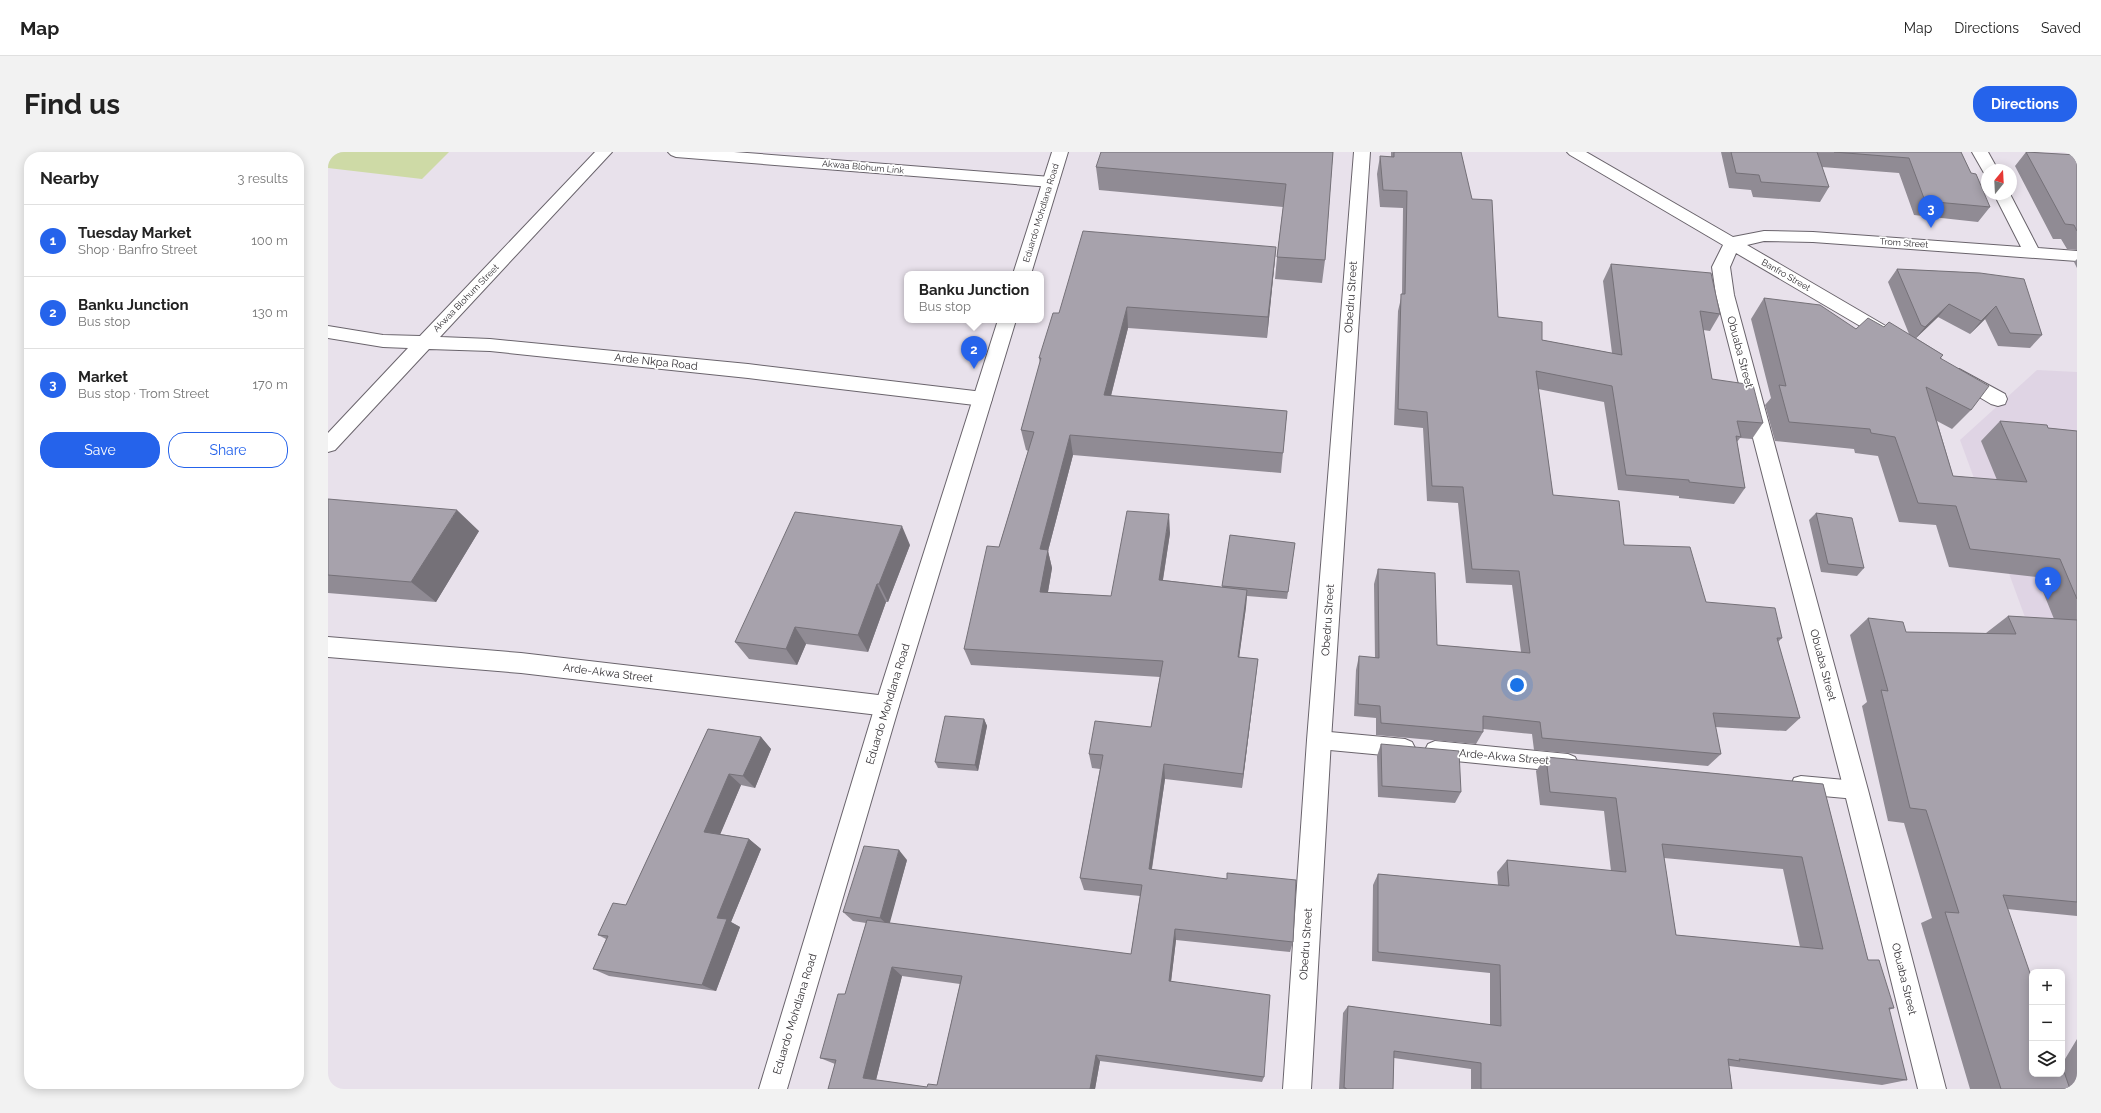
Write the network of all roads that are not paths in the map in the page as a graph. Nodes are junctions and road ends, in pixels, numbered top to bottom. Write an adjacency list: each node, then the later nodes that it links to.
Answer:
1 (604, 152): 16 (street, Akwaa Blohum Street)
2 (676, 152): 8 (street, Akwaa Blohum Link)
3 (1060, 152): 8 (street, Eduardo Mohdlana Road)
4 (1362, 152): 24 (street, Obedru Street)
5 (1575, 152): 10 (street, Banfro Street)
6 (1980, 152): 7 (street)
7 (1987, 164)
8 (1051, 182): 13 (street, Eduardo Mohdlana Road)
9 (2005, 200): 11 (street)
10 (1732, 243): 11 (street, Trom Street); 17 (street, Banfro Street); 27 (street, Obuaba Street)
11 (2032, 252): 12 (street, Trom Street)
12 (2077, 256)
13 (1023, 271)
14 (1006, 323): 19 (street, Eduardo Mohdlana Road)
15 (328, 332): 16 (street, Arde Nkpa Road)
16 (423, 342): 19 (street, Arde Nkpa Road); 21 (street, Akwaa Blohum Street)
17 (1902, 343)
18 (1943, 367): 20 (street)
19 (983, 399): 23 (street, Eduardo Mohdlana Road)
20 (1998, 399)
21 (328, 445)
22 (328, 647): 23 (street, Arde-Akwa Street)
23 (887, 706): 28 (street, Eduardo Mohdlana Road)
24 (1319, 740): 25 (lane, Arde-Akwa Street); 29 (street, Obedru Street)
25 (1588, 765)
26 (1785, 783): 27 (lane)
27 (1856, 790): 30 (street, Obuaba Street)
28 (773, 1089)
29 (1297, 1089)
30 (1932, 1089)

